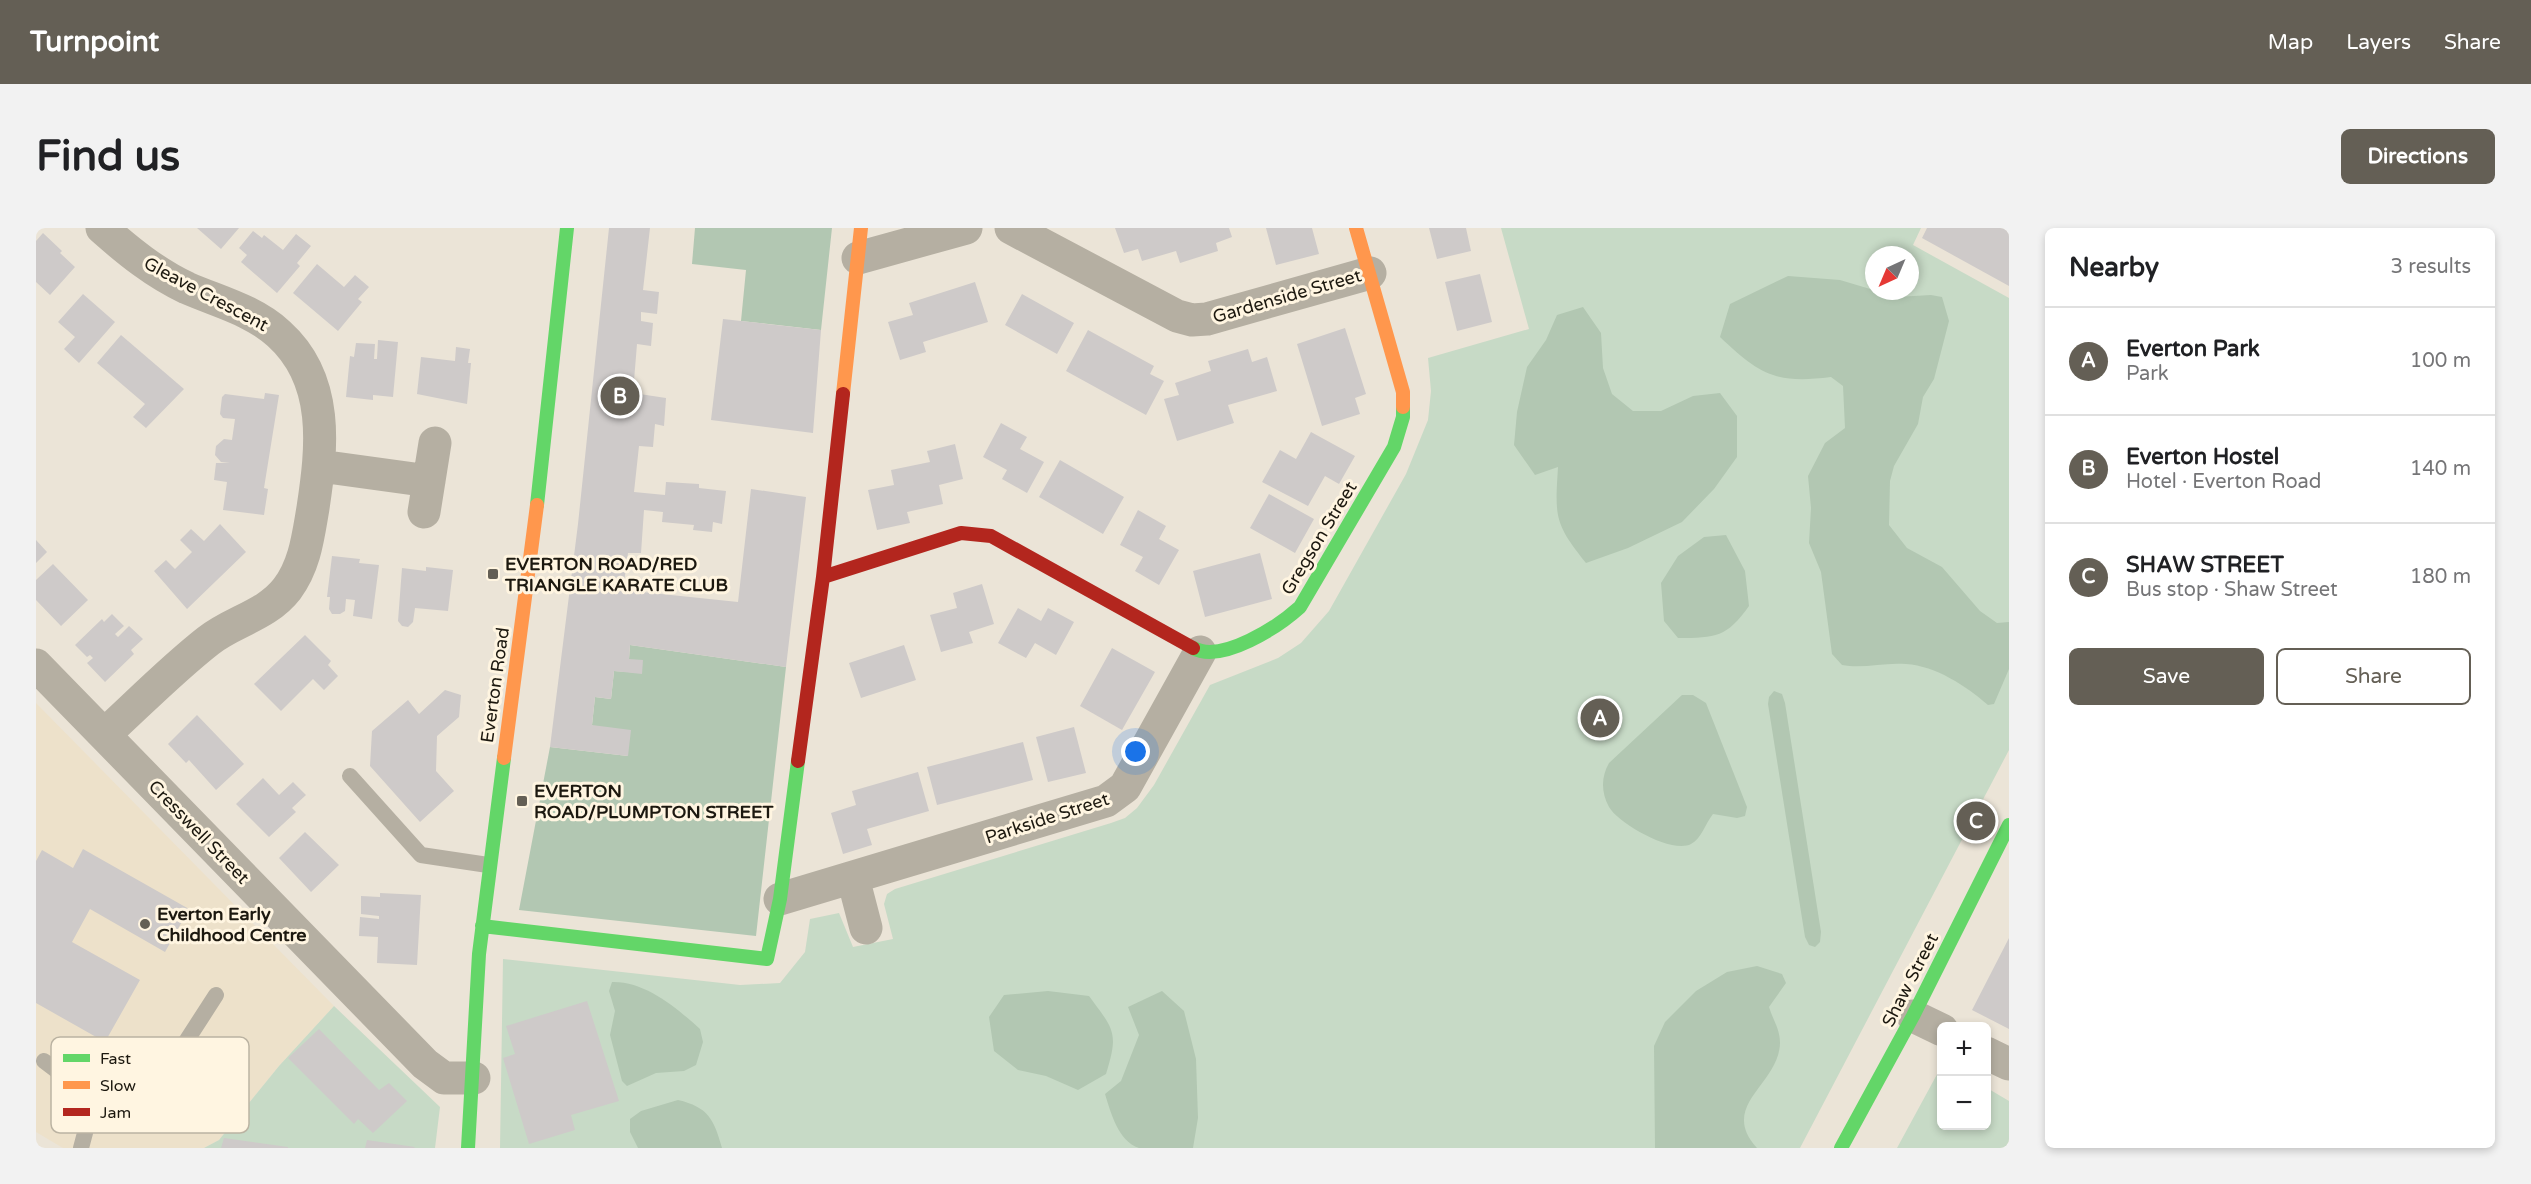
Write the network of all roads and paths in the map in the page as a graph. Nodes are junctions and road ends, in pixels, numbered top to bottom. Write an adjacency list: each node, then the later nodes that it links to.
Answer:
1 (102, 228): 9 (street, Gleave Crescent)
2 (567, 228): 16 (street, Everton Road)
3 (966, 228): 6 (street)
4 (1011, 228): 7 (street, Gardenside Street)
5 (1356, 228): 7 (street, Gregson Street)
6 (859, 243): 10 (street)
7 (1370, 273): 11 (street, Gregson Street)
8 (435, 443): 9 (street)
9 (320, 466): 13 (street, Gleave Crescent)
10 (823, 577): 11 (street); 18 (street)
11 (1200, 652): 17 (street, Parkside Street)
12 (36, 665): 13 (street, Cresswell Street)
13 (104, 735): 28 (street, Cresswell Street)
14 (350, 776): 16 (lane)
15 (2009, 825): 22 (street, Shaw Street)
16 (488, 865): 19 (street, Everton Road)
17 (853, 878): 18 (street, Parkside Street); 20 (street)
18 (780, 899): 19 (street)
19 (482, 926): 28 (street, Everton Road)
20 (866, 928)
21 (216, 995): 23 (lane)
22 (1927, 1023): 32 (street, Shaw Street)
23 (189, 1037)
24 (1991, 1055): 26 (street)
25 (44, 1061): 27 (lane)
26 (2009, 1064)
27 (51, 1066)
28 (474, 1078): 31 (street, Everton Road)
29 (85, 1133): 30 (lane)
30 (81, 1148)
31 (468, 1148)
32 (1840, 1148)

